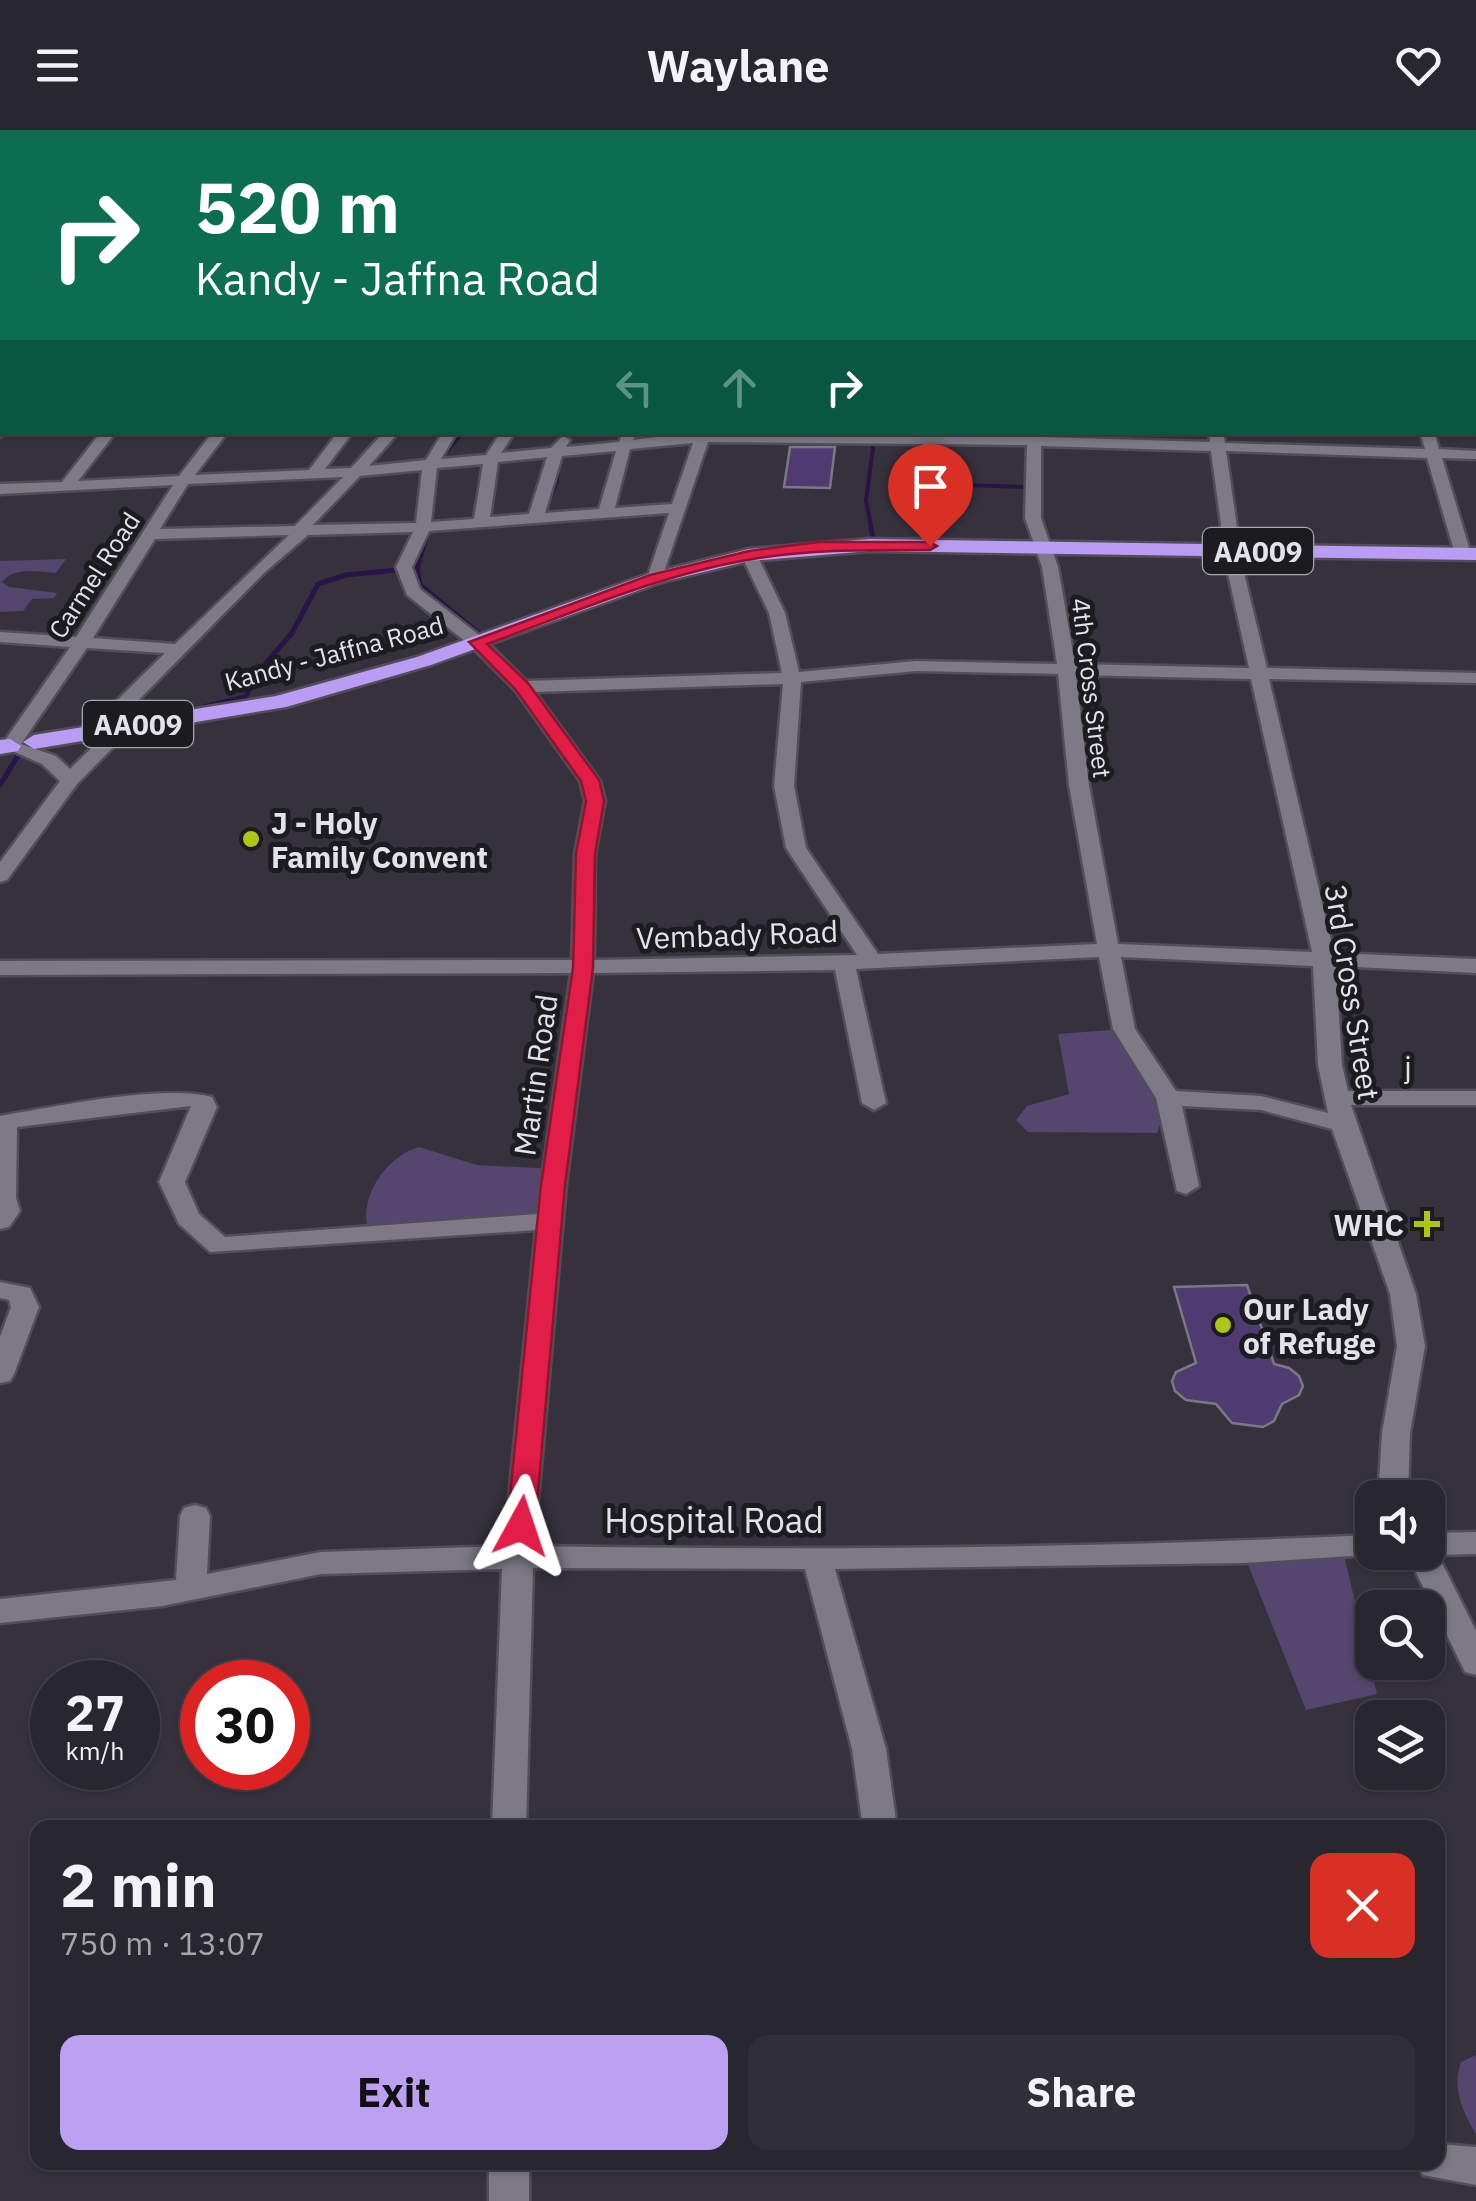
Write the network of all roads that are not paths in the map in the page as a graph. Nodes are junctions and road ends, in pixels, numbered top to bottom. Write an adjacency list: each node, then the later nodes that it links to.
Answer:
1 (107, 435): 25 (street)
2 (218, 435): 24 (street, Carmel Road)
3 (344, 435): 23 (street)
4 (389, 435): 22 (street)
5 (448, 435): 21 (street)
6 (506, 435): 20 (street)
7 (566, 435): 17 (street)
8 (703, 435): 9 (street); 15 (street); 27 (street)
9 (756, 435): 11 (street)
10 (1428, 435): 18 (street)
11 (813, 436): 12 (street)
12 (874, 436): 13 (street)
13 (928, 436): 14 (street); 34 (street)
14 (1034, 437): 16 (street); 35 (street, 4th Cross Street)
15 (627, 438): 17 (street); 28 (street)
16 (1215, 440): 18 (street); 36 (street, 3rd Cross Street)
17 (555, 450): 20 (street); 29 (street)
18 (1434, 454): 19 (street); 38 (street)
19 (1476, 456)
20 (491, 458): 21 (street); 30 (street)
21 (430, 466): 22 (street); 31 (street, Martin Road)
22 (351, 472): 23 (street); 32 (street)
23 (314, 473): 24 (street)
24 (184, 479): 25 (street); 33 (street, Carmel Road)
25 (66, 486): 26 (street)
26 (0, 490)
27 (679, 508): 28 (street); 39 (street)
28 (606, 513): 29 (street)
29 (535, 519): 30 (street)
30 (481, 524): 31 (street)
31 (424, 528): 32 (street); 41 (street, Martin Road)
32 (303, 531): 33 (street); 43 (street)
33 (152, 534): 42 (street, Carmel Road)
34 (930, 546): 35 (highway, Kandy - Jaffna Road / AA009); 37 (highway, Kandy - Jaffna Road / AA009)
35 (1041, 548): 36 (highway, Kandy - Jaffna Road / AA009); 44 (street, 4th Cross Street)
36 (1232, 551): 38 (highway, Kandy - Jaffna Road / AA009); 45 (street, 3rd Cross Street)
37 (749, 555): 39 (highway, Kandy - Jaffna Road / AA009); 47 (street)
38 (1472, 558)
39 (655, 578): 41 (highway, Kandy - Jaffna Road / AA009)
40 (0, 637): 42 (street)
41 (476, 642): 48 (street, Martin Road); 49 (highway, Kandy - Jaffna Road / AA009)
42 (80, 645): 43 (street); 51 (street, Carmel Road)
43 (178, 648): 50 (street)
44 (1067, 670): 45 (street); 47 (street); 54 (street, 4th Cross Street)
45 (1259, 675): 46 (street); 55 (street, 3rd Cross Street)
46 (1476, 678)
47 (792, 679): 48 (street); 56 (street)
48 (522, 687): 60 (street, Martin Road)
49 (124, 726): 50 (highway, Kandy - Jaffna Road / AA009); 52 (street)
50 (97, 731): 51 (highway, Kandy - Jaffna Road / AA009)
51 (15, 745): 52 (street)
52 (70, 780): 53 (street)
53 (0, 876)
54 (1108, 950): 55 (street, Vembady Road); 56 (street, Vembady Road); 61 (street, 4th Cross Street)
55 (1324, 958): 58 (street, Vembady Road); 62 (street, 3rd Cross Street)
56 (870, 960): 57 (street, Vembady Road)
57 (844, 962): 60 (street, Vembady Road); 64 (street)
58 (1476, 966)
59 (0, 968): 60 (street, Vembady Road)
60 (583, 968): 69 (street, Martin Road)
61 (1168, 1098): 66 (street); 67 (street)
62 (1339, 1098): 63 (street, j); 66 (street, 3rd Cross Street)
63 (1476, 1098)
64 (874, 1103)
65 (3, 1123): 68 (street); 69 (street)
66 (1343, 1124): 72 (street, 3rd Cross Street)
67 (1186, 1186)
68 (0, 1221)
69 (550, 1222): 77 (street, Martin Road)
70 (0, 1290): 71 (street)
71 (0, 1374)
72 (1393, 1480)
73 (195, 1516): 80 (street)
74 (1476, 1543): 75 (street)
75 (1445, 1544)
76 (1355, 1546): 78 (street, Hospital Road)
77 (518, 1557): 78 (street, Hospital Road); 80 (street, Hospital Road); 83 (street, Martin Road)
78 (817, 1558): 84 (street)
79 (1430, 1570): 82 (street)
80 (191, 1588): 81 (street, Hospital Road)
81 (0, 1610)
82 (1476, 1663)
83 (509, 1820)
84 (879, 1820)
85 (1445, 2163): 86 (street)
86 (1476, 2166)
87 (508, 2170): 88 (street)
88 (509, 2201)

